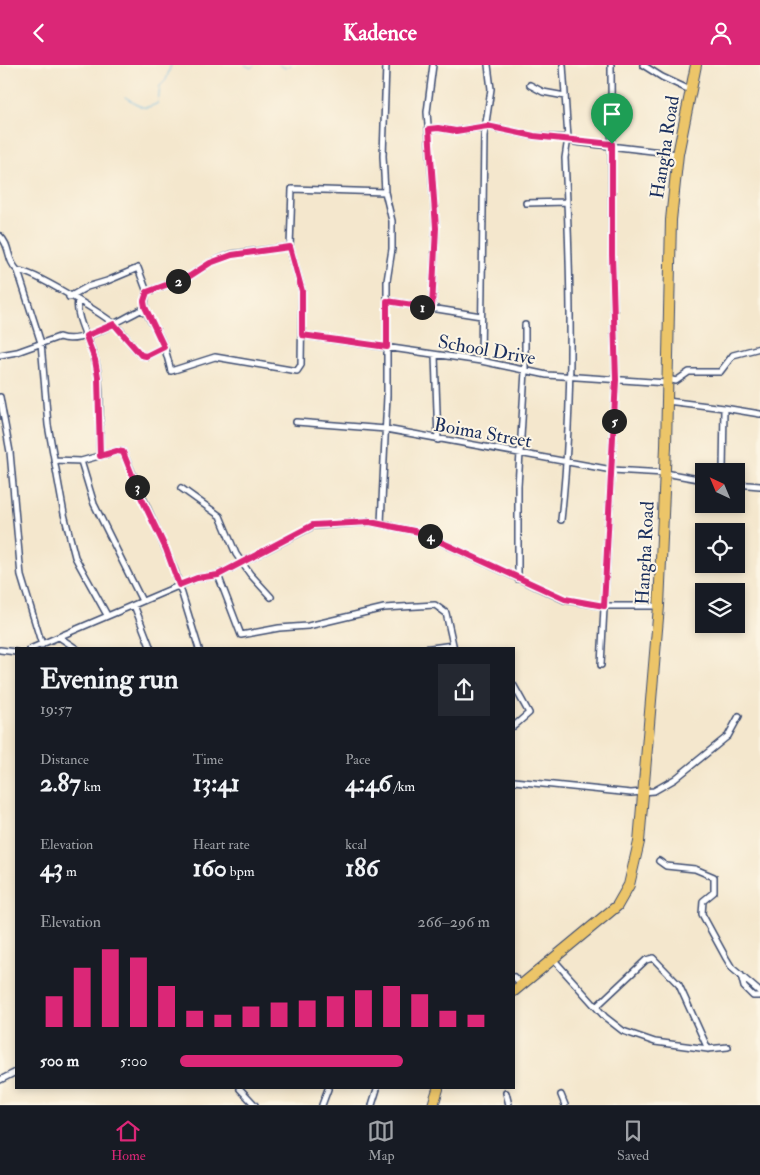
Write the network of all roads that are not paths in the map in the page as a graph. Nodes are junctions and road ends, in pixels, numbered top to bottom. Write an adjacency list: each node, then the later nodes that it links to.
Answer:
1 (386, 65): 16 (street)
2 (433, 65): 12 (street)
3 (488, 65): 11 (street)
4 (563, 65): 10 (street)
5 (611, 65): 14 (street)
6 (643, 65): 9 (street)
7 (696, 65): 9 (highway, Hangha Road)
8 (530, 85): 10 (street)
9 (690, 90): 15 (highway, Hangha Road)
10 (565, 96): 13 (street)
11 (487, 126): 12 (street); 13 (street); 30 (street)
12 (429, 129): 28 (street)
13 (568, 138): 14 (street); 17 (street)
14 (612, 144): 15 (street); 44 (street)
15 (678, 154): 45 (highway, Hangha Road)
16 (385, 192): 22 (street); 27 (street)
17 (567, 202): 18 (street); 43 (street)
18 (526, 203)
19 (0, 236): 21 (street)
20 (0, 241): 21 (street)
21 (7, 242): 23 (street)
22 (290, 247): 24 (street); 33 (street)
23 (18, 271): 25 (street); 35 (street)
24 (147, 292): 25 (street); 29 (street)
25 (69, 297): 26 (street)
26 (78, 300): 31 (street); 34 (street)
27 (387, 301): 28 (street); 37 (street)
28 (432, 308): 30 (street)
29 (146, 313): 31 (street); 36 (street)
30 (481, 317): 41 (street)
31 (114, 324): 34 (street); 36 (street)
32 (525, 325): 42 (street)
33 (302, 335): 36 (street); 37 (street, School Drive)
34 (86, 336): 35 (street); 54 (street)
35 (41, 343): 39 (street); 55 (street)
36 (164, 347)
37 (387, 347): 40 (street, School Drive); 51 (street)
38 (760, 348): 45 (street)
39 (0, 355)
40 (436, 355): 41 (street, School Drive); 52 (street)
41 (481, 361): 42 (street, School Drive)
42 (525, 371): 43 (street, School Drive); 53 (street)
43 (570, 376): 44 (street, School Drive); 57 (street)
44 (616, 380): 45 (street, School Drive); 59 (street)
45 (667, 381): 47 (highway, Hangha Road)
46 (0, 397): 78 (street)
47 (668, 401): 48 (street); 60 (highway, Hangha Road)
48 (724, 408): 49 (street); 58 (street)
49 (760, 414)
50 (296, 422): 51 (street, Boima Street)
51 (386, 429): 52 (street, Boima Street); 66 (street)
52 (438, 440): 53 (street, Boima Street)
53 (521, 453): 57 (street, Boima Street); 69 (street)
54 (100, 456): 56 (street); 70 (street)
55 (54, 461): 56 (street); 76 (street)
56 (81, 461): 72 (street)
57 (567, 463): 59 (street, Boima Street); 65 (street)
58 (723, 463)
59 (612, 470): 60 (street, Boima Street); 74 (street)
60 (665, 473): 61 (street, Boima Street); 75 (highway, Hangha Road)
61 (695, 478)
62 (745, 485): 63 (street)
63 (760, 486)
64 (181, 488): 67 (street)
65 (561, 521)
66 (381, 523): 67 (street); 69 (street)
67 (242, 563): 68 (street); 71 (street)
68 (218, 575): 70 (street); 83 (street)
69 (518, 579): 74 (street)
70 (179, 585): 72 (street); 82 (street)
71 (271, 597)
72 (142, 601): 73 (street)
73 (134, 605): 76 (street); 81 (street)
74 (604, 606): 75 (street); 86 (street)
75 (659, 606): 91 (highway, Hangha Road)
76 (107, 615): 77 (street)
77 (59, 637): 78 (street); 80 (street)
78 (42, 645): 79 (street)
79 (36, 647)
80 (74, 647)
81 (150, 647)
82 (198, 647)
83 (454, 647)
84 (0, 651): 85 (street)
85 (15, 652)
86 (601, 665)
87 (515, 688): 89 (street)
88 (739, 716): 91 (street)
89 (515, 725)
90 (515, 781): 91 (street)
91 (643, 792): 93 (highway, Hangha Road)
92 (659, 861): 94 (street)
93 (552, 959): 95 (highway, Hangha Road); 98 (street)
94 (741, 975): 96 (street); 97 (street)
95 (516, 984)
96 (760, 992)
97 (760, 996)
98 (596, 1007): 100 (street); 100 (street)
99 (728, 1047): 100 (street)
100 (708, 1049)
101 (15, 1072): 102 (street)
102 (0, 1080)
103 (240, 1089): 109 (street)
104 (328, 1089): 110 (street)
105 (377, 1089): 111 (street)
106 (438, 1089): 112 (highway)
107 (506, 1093): 113 (street)
108 (561, 1095): 114 (street)
109 (255, 1105)
110 (322, 1105)
111 (372, 1105)
112 (433, 1105)
113 (509, 1105)
114 (565, 1105)

